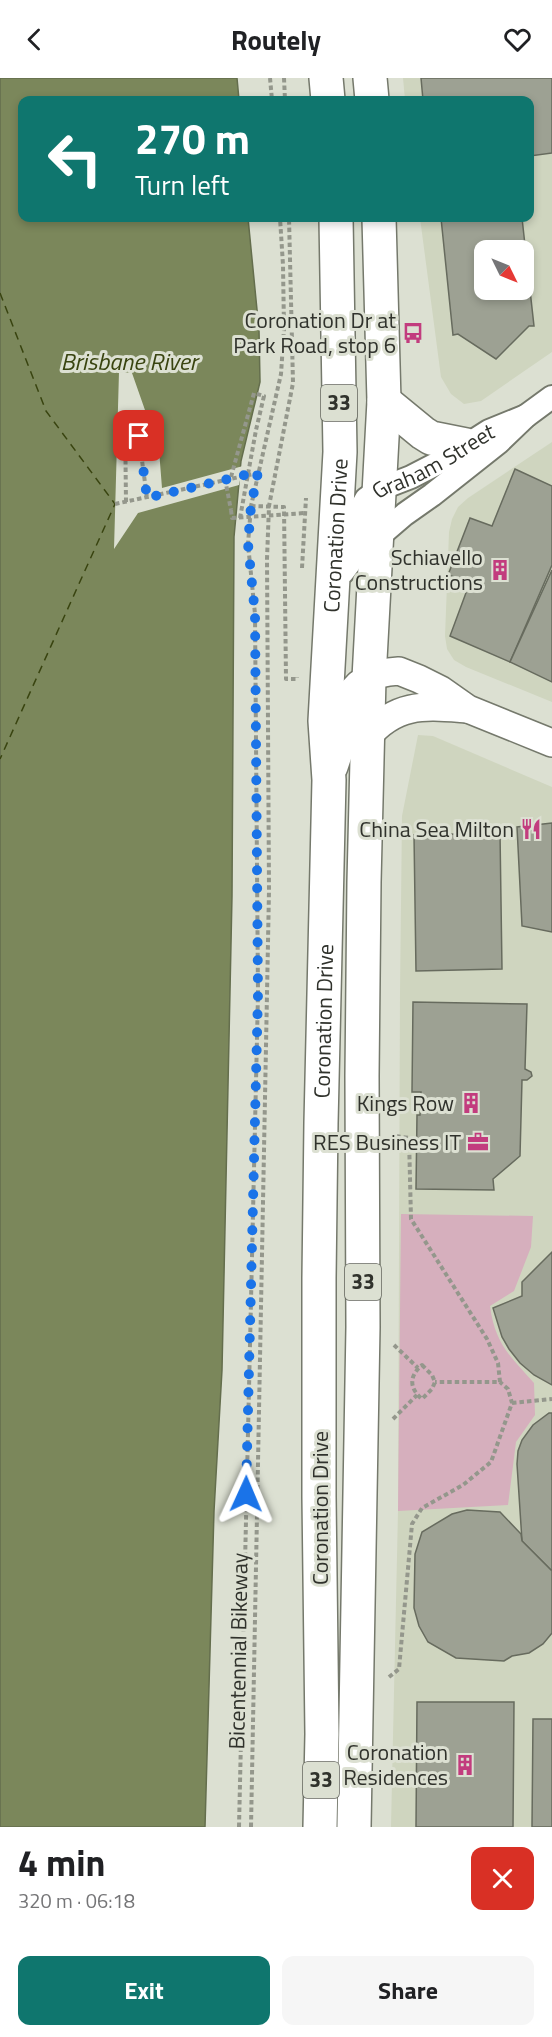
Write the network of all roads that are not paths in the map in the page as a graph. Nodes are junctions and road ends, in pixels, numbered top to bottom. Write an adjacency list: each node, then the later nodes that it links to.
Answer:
1 (326, 78): 3 (highway)
2 (370, 78): 4 (highway)
3 (328, 96)
4 (372, 96)
5 (336, 222): 13 (highway, Coronation Drive / 33)
6 (379, 222): 8 (highway, Coronation Drive / 33)
7 (552, 397): 9 (street, Graham Street)
8 (384, 401): 10 (highway); 11 (highway, Coronation Drive / 33)
9 (526, 416): 10 (street, Graham Street); 12 (street, Graham Street)
10 (466, 445): 11 (street, Graham Street)
11 (380, 489): 12 (highway, Coronation Drive / 33); 13 (street, Graham Street)
12 (377, 538): 14 (highway, Coronation Drive / 33)
13 (332, 588): 18 (highway, Coronation Drive / 33)
14 (369, 678): 15 (street); 16 (highway, Coronation Drive / 33); 18 (street)
15 (468, 709): 16 (street); 17 (street)
16 (367, 737): 20 (highway, Coronation Drive / 33)
17 (552, 743)
18 (329, 780): 19 (highway, Coronation Drive / 33)
19 (321, 1827)
20 (354, 1827)

